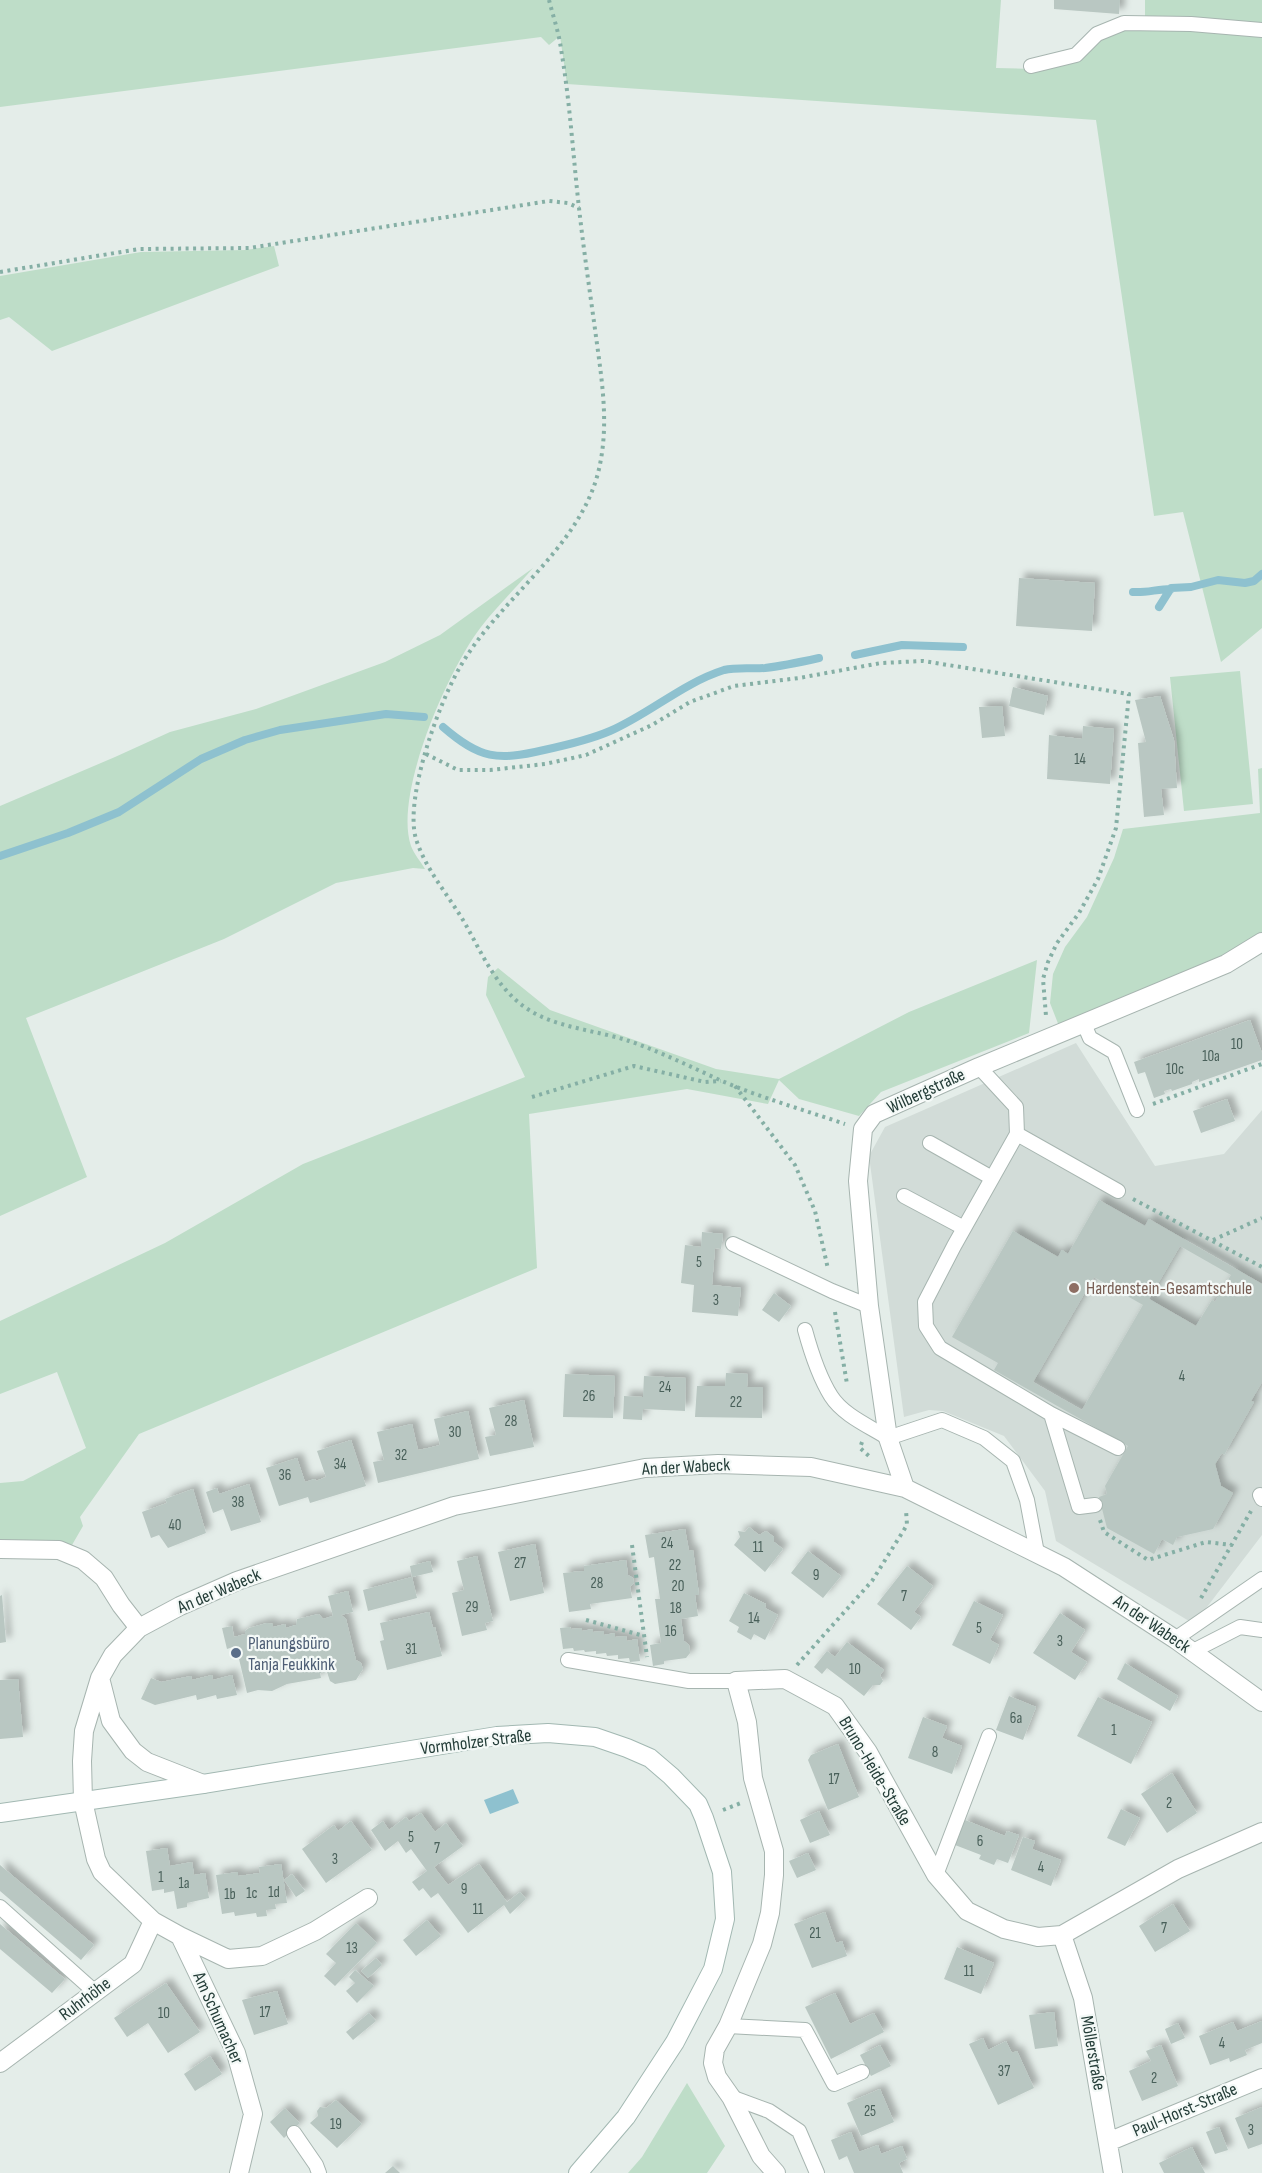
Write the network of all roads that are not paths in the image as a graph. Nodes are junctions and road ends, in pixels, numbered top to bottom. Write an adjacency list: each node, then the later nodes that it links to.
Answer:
1 (1262, 30): 2 (lane)
2 (1031, 66)
3 (1262, 942): 4 (street, Wilbergstraße)
4 (1084, 1024): 5 (street, Wilbergstraße); 6 (lane)
5 (979, 1066): 7 (lane); 14 (street, Wilbergstraße)
6 (1137, 1110)
7 (1017, 1134): 9 (lane); 10 (lane)
8 (930, 1143): 9 (lane)
9 (992, 1178): 12 (lane)
10 (1118, 1191)
11 (904, 1196): 12 (lane)
12 (964, 1228): 16 (lane)
13 (733, 1244): 14 (lane)
14 (869, 1306): 17 (street)
15 (805, 1330): 17 (lane)
16 (1051, 1414): 18 (lane); 20 (lane)
17 (888, 1438): 19 (street); 22 (lane)
18 (1118, 1448)
19 (905, 1488): 22 (street, An der Wabeck); 24 (street, An der Wabeck)
20 (1095, 1505)
21 (0, 1549): 24 (street)
22 (1037, 1553): 26 (street, An der Wabeck)
23 (1262, 1580): 26 (lane)
24 (139, 1628): 29 (street, An der Wabeck)
25 (1262, 1630): 27 (lane)
26 (1175, 1639): 27 (street, An der Wabeck)
27 (1193, 1652): 31 (street, An der Wabeck)
28 (568, 1660): 30 (lane)
29 (100, 1678): 33 (street); 34 (street, An der Wabeck)
30 (736, 1681): 37 (street, Bruno-Heide-Straße); 44 (street)
31 (1260, 1696)
32 (989, 1736): 37 (lane)
33 (203, 1784): 34 (street, Vormholzer Straße); 53 (street, Vormholzer Straße)
34 (83, 1801): 35 (street, Vormholzer Straße); 40 (street, Am Schumacher)
35 (0, 1813)
36 (1262, 1832): 41 (street)
37 (936, 1875): 41 (street, Bruno-Heide-Straße)
38 (368, 1899): 42 (street, Am Schumacher)
39 (0, 1907): 43 (lane)
40 (153, 1921): 42 (street, Am Schumacher); 43 (street, Ruhrhöhe)
41 (1062, 1935): 50 (street, Möllerstraße)
42 (180, 1936): 51 (street, Am Schumacher)
43 (95, 1992): 45 (street, Ruhrhöhe)
44 (728, 2026): 46 (lane); 48 (street)
45 (0, 2063)
46 (862, 2072)
47 (1262, 2078): 50 (street, Paul-Horst-Straße)
48 (731, 2097): 54 (street); 55 (lane)
49 (294, 2133): 52 (lane)
50 (1108, 2142): 56 (street, Möllerstraße)
51 (239, 2173)
52 (318, 2173)
53 (578, 2173)
54 (776, 2173)
55 (817, 2173)
56 (1113, 2173)

